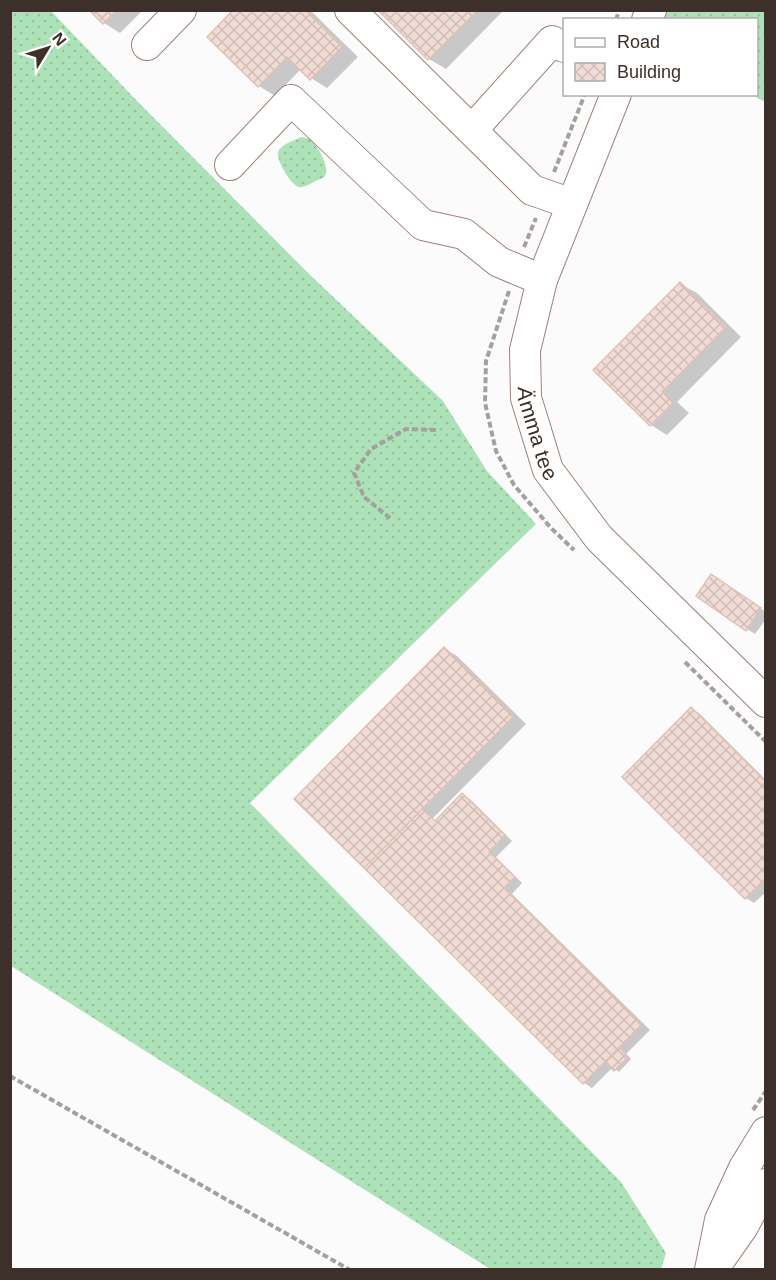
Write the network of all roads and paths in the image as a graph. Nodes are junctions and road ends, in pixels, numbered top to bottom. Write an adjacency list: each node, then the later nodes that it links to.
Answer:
1 (181, 10): 3 (street)
2 (351, 10): 7 (street)
3 (147, 45)
4 (563, 46): 7 (street)
5 (584, 96): 9 (path)
6 (615, 96): 9 (street, Ämma tee)
7 (472, 130): 9 (street)
8 (230, 165): 10 (street)
9 (558, 200): 10 (street, Ämma tee); 10 (path)
10 (529, 275): 13 (path); 15 (street, Ämma tee)
11 (438, 430): 12 (path)
12 (390, 519)
13 (574, 551)
14 (685, 661): 16 (path)
15 (765, 702)
16 (765, 742)
17 (10, 1076): 20 (path)
18 (765, 1132): 21 (street)
19 (765, 1184): 21 (street)
20 (350, 1269)
21 (711, 1269)

